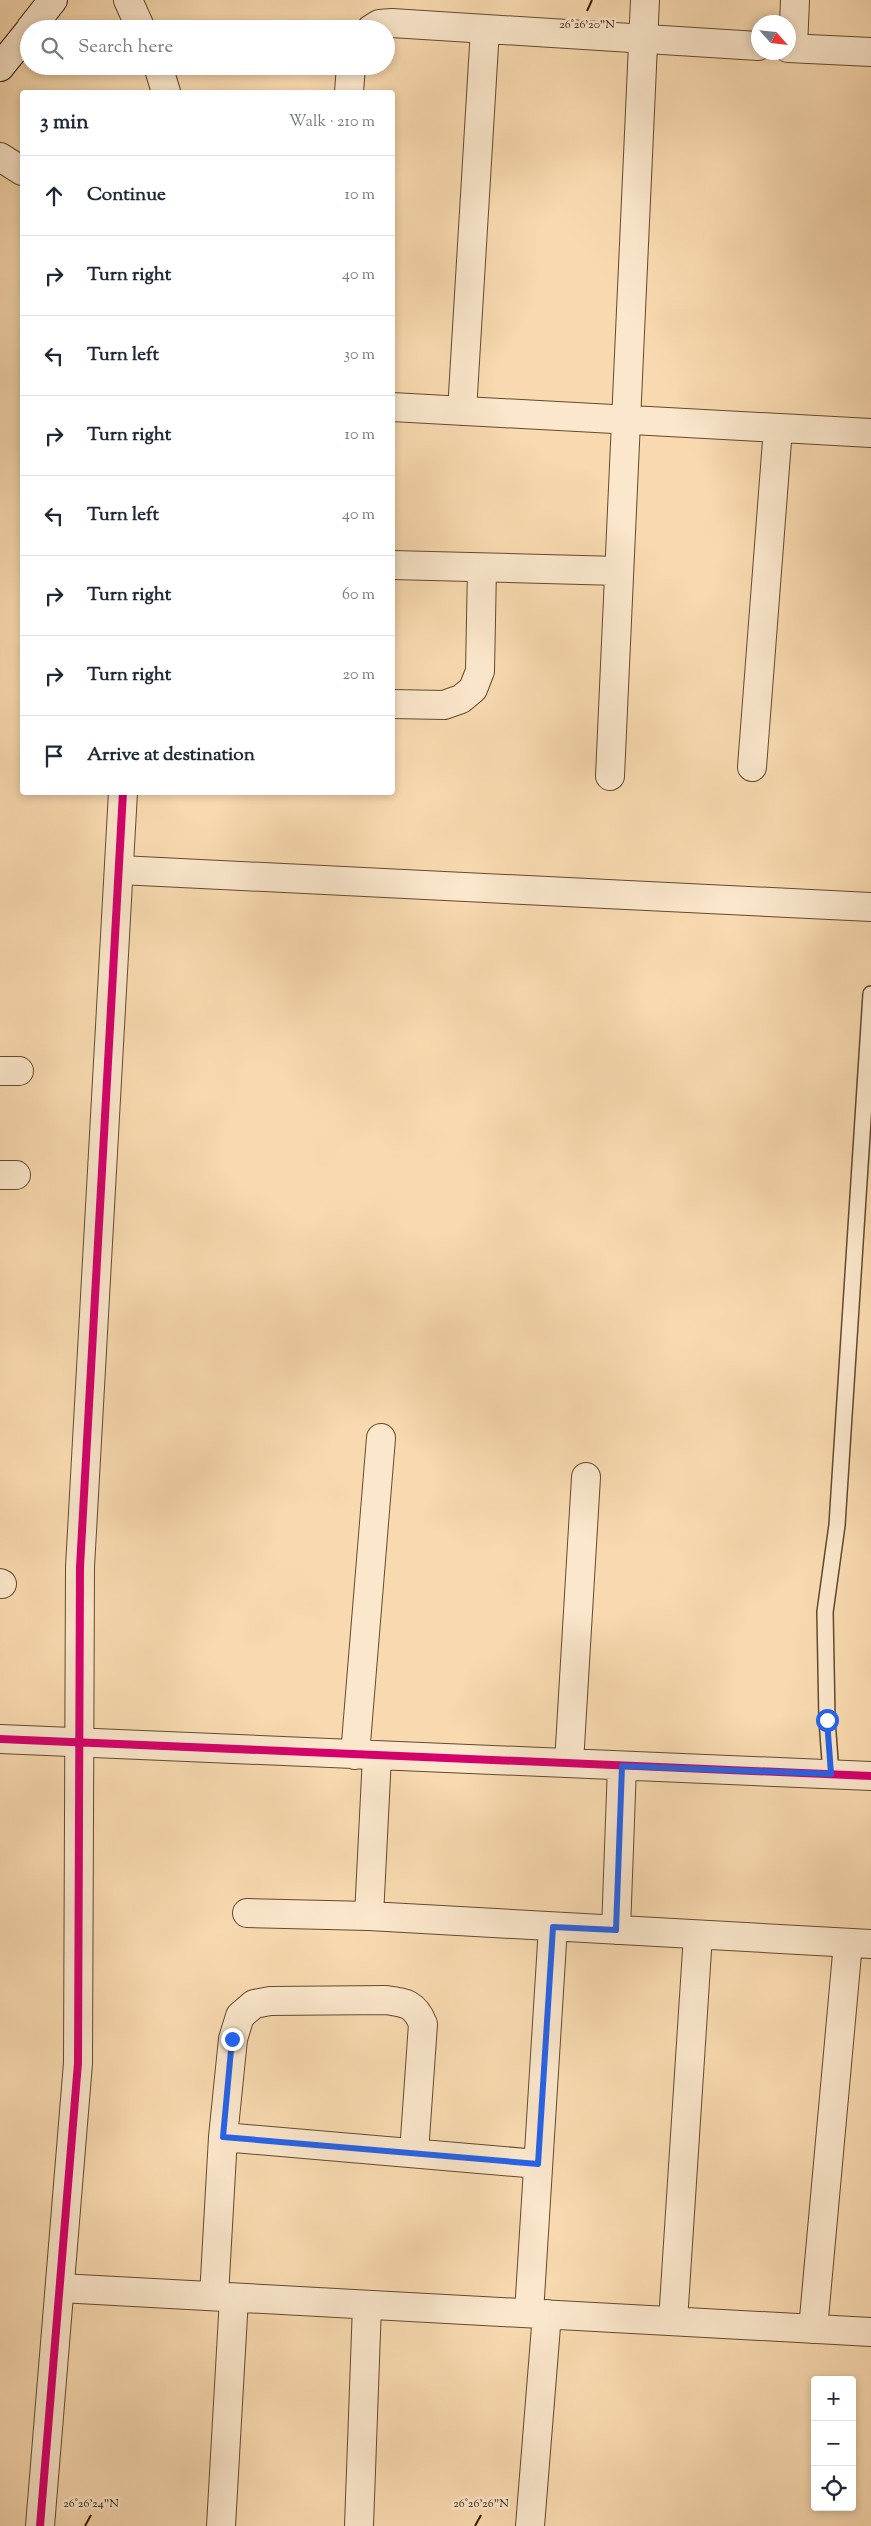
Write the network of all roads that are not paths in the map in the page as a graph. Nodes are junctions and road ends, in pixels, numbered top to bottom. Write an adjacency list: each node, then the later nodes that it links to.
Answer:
1 (53, 0): 6 (street)
2 (128, 0): 7 (street)
3 (645, 0): 10 (street)
4 (795, 0): 5 (street)
5 (794, 15)
6 (37, 20)
7 (137, 20)
8 (395, 23): 9 (street)
9 (485, 29): 10 (street); 21 (street)
10 (643, 39): 12 (street); 22 (street)
11 (20, 41): 15 (street)
12 (751, 46)
13 (796, 48): 14 (street)
14 (871, 52)
15 (0, 67)
16 (350, 75): 17 (street)
17 (349, 90)
18 (0, 156): 19 (street)
19 (20, 170)
20 (395, 407): 21 (street)
21 (462, 411): 22 (street)
22 (626, 420): 23 (street); 27 (street)
23 (778, 428): 24 (street); 29 (street)
24 (871, 433)
25 (395, 565): 26 (street)
26 (482, 568): 27 (street); 28 (street)
27 (620, 571): 30 (street)
28 (395, 704)
29 (752, 767)
30 (610, 776)
31 (123, 795): 32 (street)
32 (120, 870): 33 (street); 38 (street)
33 (871, 906)
34 (871, 994): 42 (lane)
35 (381, 1438): 39 (street)
36 (586, 1476): 40 (street)
37 (0, 1739): 38 (street)
38 (79, 1744): 39 (street); 53 (street)
39 (366, 1755): 40 (street); 45 (street)
40 (569, 1763): 41 (street)
41 (622, 1766): 42 (street); 47 (street)
42 (831, 1774): 43 (street)
43 (871, 1776)
44 (247, 1913): 45 (street)
45 (369, 1916): 46 (street)
46 (553, 1927): 47 (street); 52 (street)
47 (616, 1930): 48 (street)
48 (698, 1935): 49 (street); 57 (street)
49 (859, 1943): 58 (street)
50 (223, 2137): 51 (street); 51 (street); 54 (street)
51 (414, 2153): 52 (street)
52 (538, 2164): 56 (street)
53 (60, 2288): 54 (street); 60 (street)
54 (224, 2297): 55 (street); 61 (street)
55 (367, 2304): 56 (street); 62 (street)
56 (538, 2314): 57 (street); 63 (street)
57 (673, 2321): 58 (street)
58 (813, 2329): 59 (street)
59 (871, 2332)
60 (40, 2526)
61 (221, 2526)
62 (358, 2526)
63 (530, 2526)

